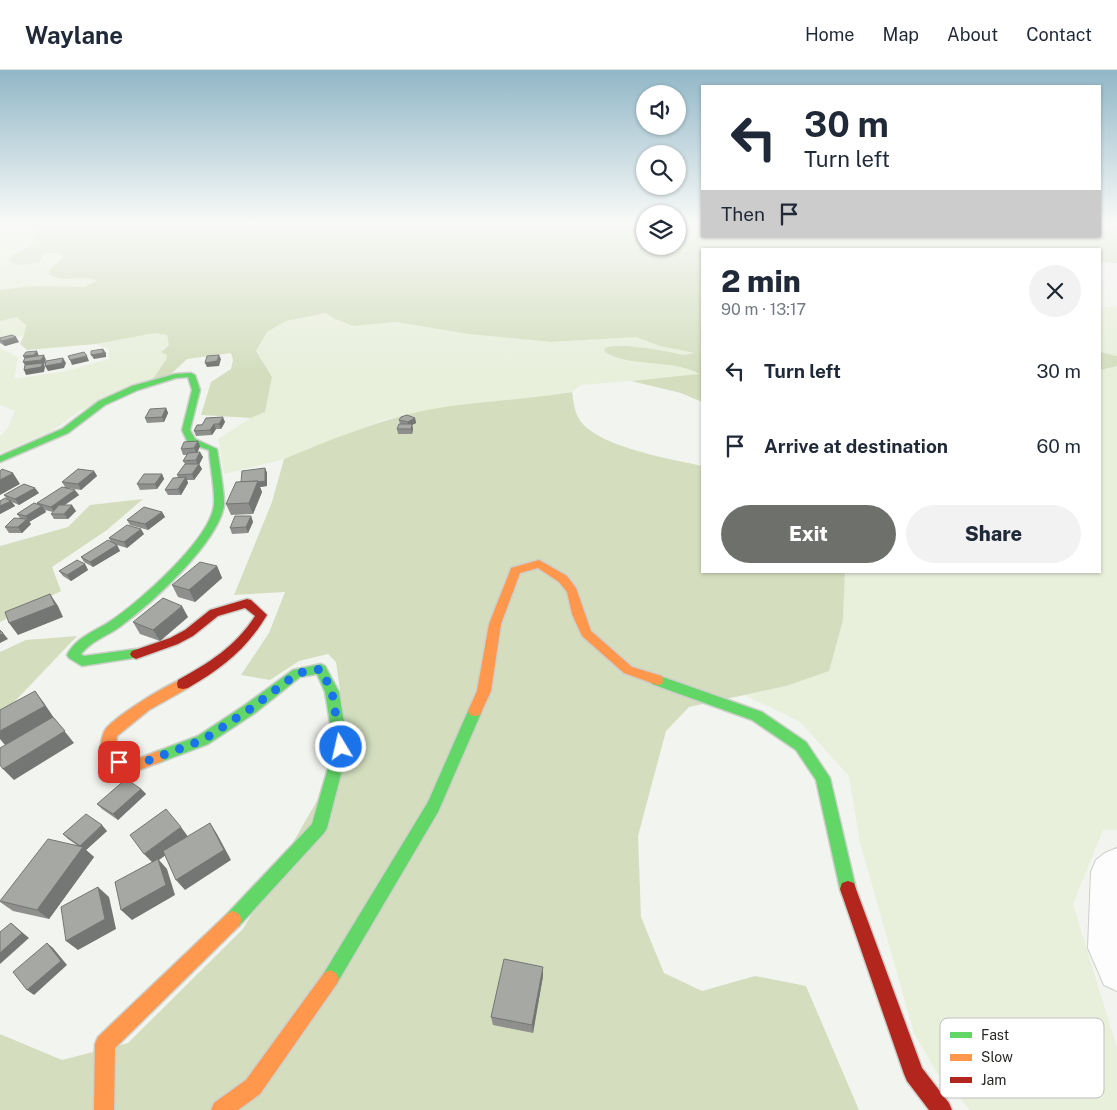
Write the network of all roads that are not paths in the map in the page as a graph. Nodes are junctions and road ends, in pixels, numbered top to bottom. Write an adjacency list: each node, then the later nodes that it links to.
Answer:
1 (0, 459): 4 (street)
2 (1117, 865): 3 (street)
3 (1117, 972)
4 (104, 1110)
5 (221, 1110): 6 (street)
6 (942, 1110)

